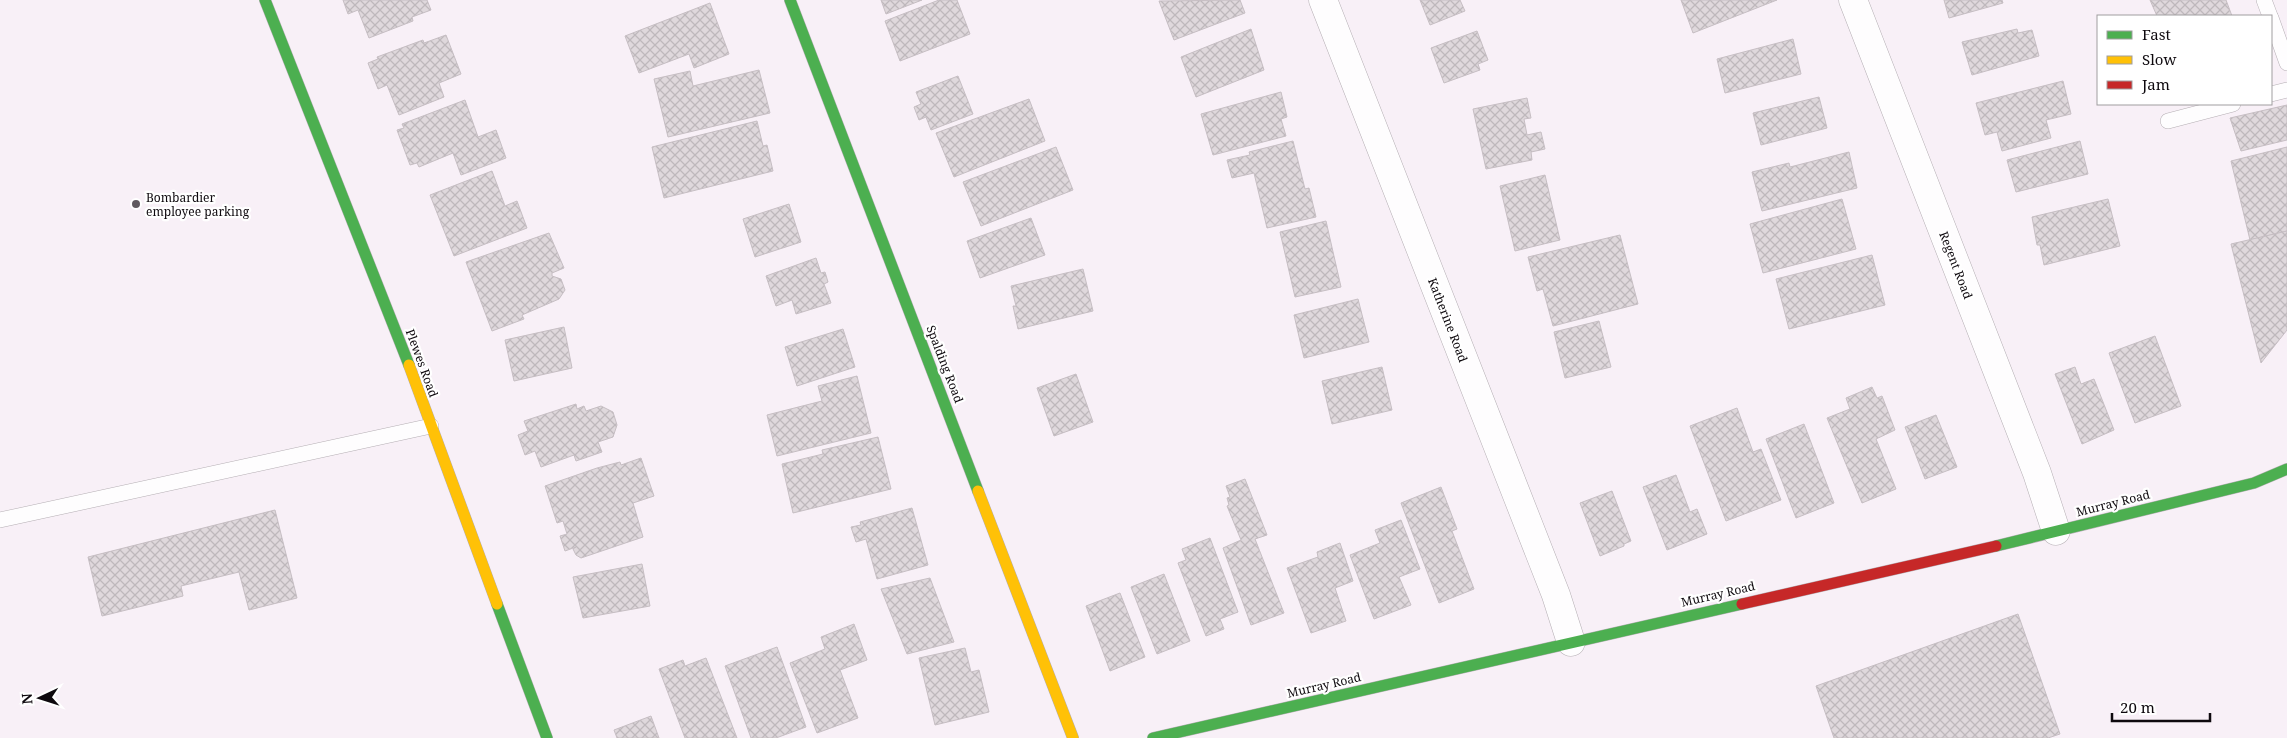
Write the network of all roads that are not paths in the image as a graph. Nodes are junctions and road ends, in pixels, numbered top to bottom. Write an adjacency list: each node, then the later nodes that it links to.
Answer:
1 (265, 0): 13 (street, Plewes Road)
2 (790, 0): 19 (street, Spalding Road)
3 (1323, 0): 17 (street, Katherine Road)
4 (1853, 0): 16 (street, Regent Road)
5 (2264, 0): 6 (lane)
6 (2269, 15)
7 (2272, 22): 8 (lane)
8 (2287, 63)
9 (2287, 90): 10 (lane)
10 (2272, 94)
11 (2230, 105): 12 (lane)
12 (2168, 121)
13 (431, 426): 15 (lane); 18 (street, Plewes Road)
14 (2287, 469): 16 (street, Murray Road)
15 (0, 520)
16 (2056, 531): 17 (street, Murray Road)
17 (1571, 642): 20 (street, Murray Road)
18 (547, 738)
19 (1073, 738)
20 (1153, 738)

